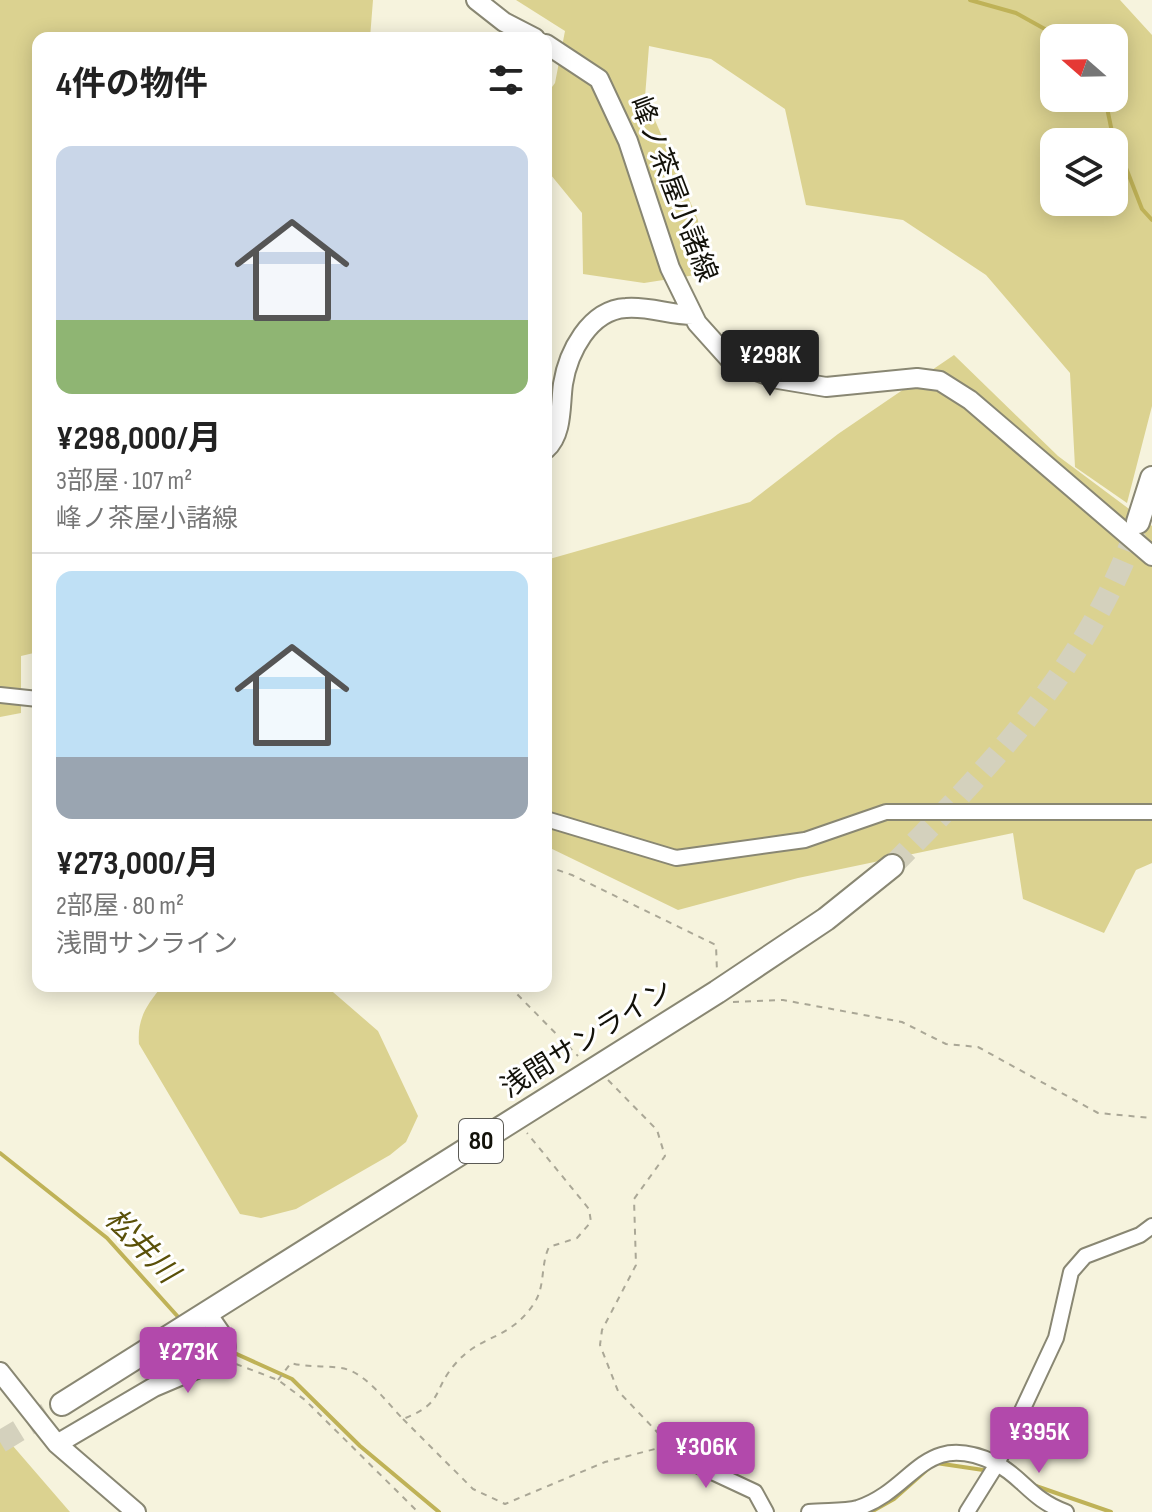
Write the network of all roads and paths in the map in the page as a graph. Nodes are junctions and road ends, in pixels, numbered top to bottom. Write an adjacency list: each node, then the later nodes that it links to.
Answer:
1 (476, 0): 2 (main road)
2 (523, 32)
3 (552, 48): 4 (main road, 峰ノ茶屋小諸線)
4 (693, 315): 5 (main road); 8 (main road, 峰ノ茶屋小諸線)
5 (552, 436)
6 (1152, 478): 7 (main road)
7 (1138, 522)
8 (1152, 556)
9 (0, 695): 10 (street)
10 (32, 698)
11 (1152, 812): 12 (street)
12 (552, 821)
13 (892, 866): 16 (main road, 浅間サンライン / 80)
14 (552, 868): 16 (path)
15 (515, 992): 17 (path)
16 (717, 992): 17 (main road, 浅間サンライン / 80); 18 (path)
17 (593, 1071): 19 (main road, 浅間サンライン / 80); 28 (path)
18 (1152, 1118)
19 (516, 1119): 21 (main road, 浅間サンライン / 80); 26 (path)
20 (1152, 1226): 29 (street)
21 (206, 1312): 22 (main road); 25 (main road, 浅間サンライン / 80)
22 (220, 1359): 24 (path); 27 (main road)
23 (0, 1372): 27 (main road)
24 (278, 1380): 26 (path); 31 (path)
25 (62, 1404)
26 (403, 1419): 28 (path)
27 (57, 1444): 30 (main road)
28 (669, 1445): 32 (street)
29 (997, 1464): 33 (street); 34 (street); 35 (street)
30 (136, 1512)
31 (418, 1512)
32 (766, 1512)
33 (809, 1512)
34 (967, 1512)
35 (1066, 1512)

